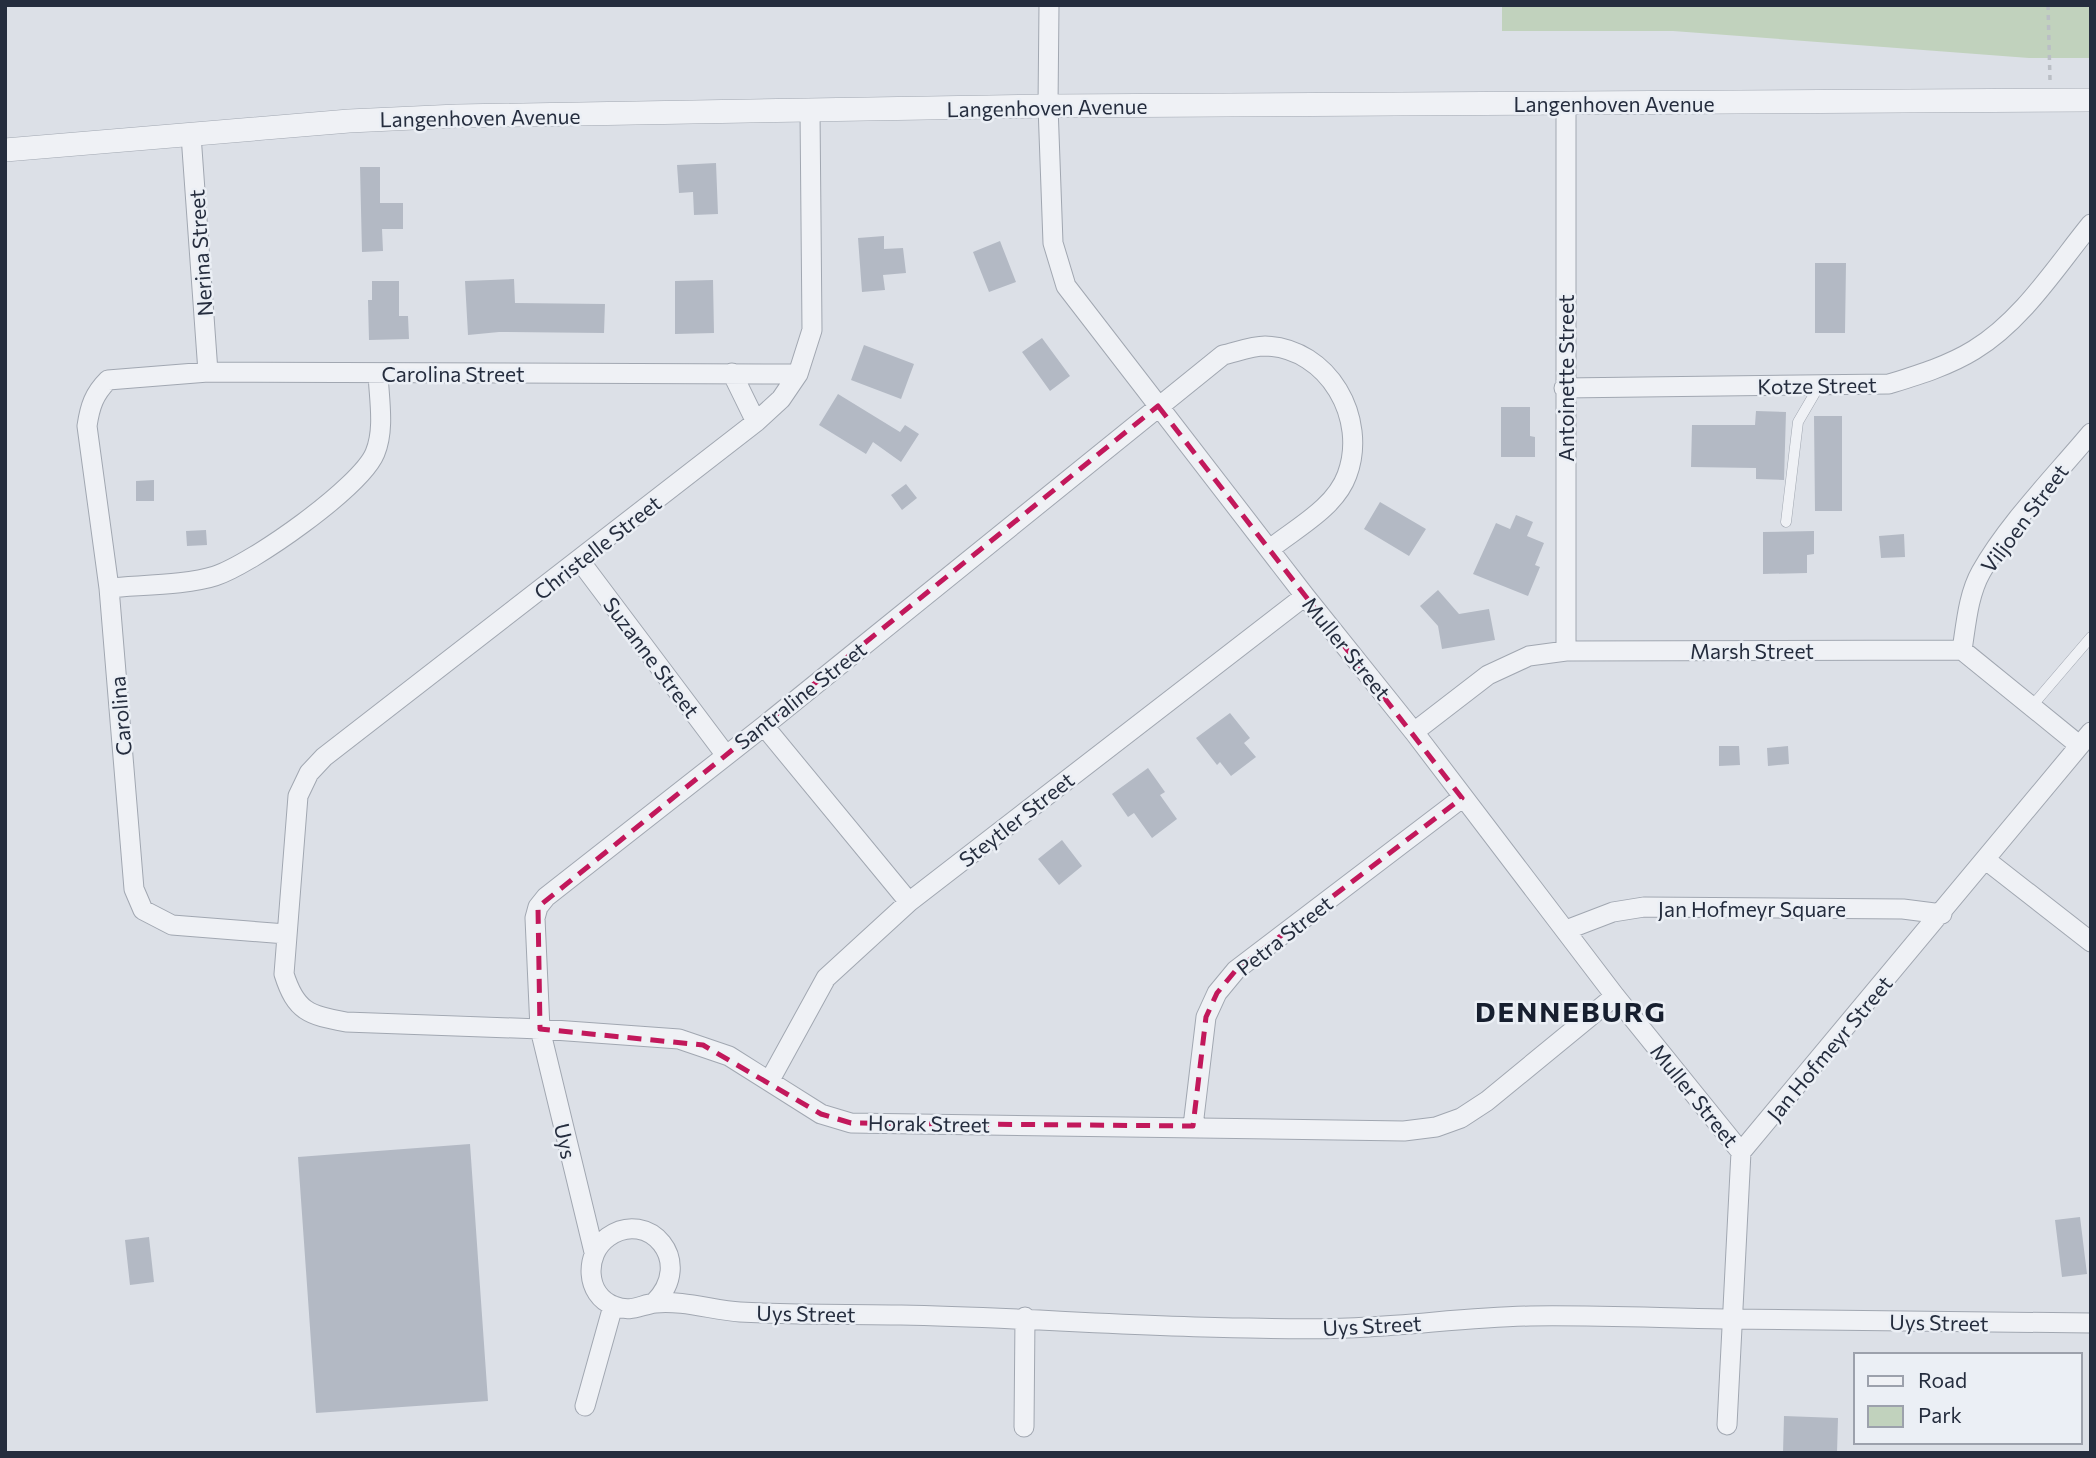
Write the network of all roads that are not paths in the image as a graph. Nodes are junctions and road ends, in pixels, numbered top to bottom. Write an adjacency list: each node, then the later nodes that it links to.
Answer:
1 (1049, 5): 4 (street, Muller Street)
2 (2091, 100): 3 (street, Langenhoven Avenue)
3 (1566, 104): 4 (street, Langenhoven Avenue); 15 (street, Antoinette Street)
4 (1048, 106): 5 (street, Langenhoven Avenue); 16 (street, Muller Street)
5 (810, 111): 6 (street, Langenhoven Avenue); 12 (street, Christelle Street)
6 (191, 135): 7 (street, Langenhoven Avenue); 9 (street, Nerina Street)
7 (5, 150)
8 (2091, 224): 14 (street, Kotze Street)
9 (208, 372): 10 (street, Carolina Street); 13 (street, Carolina Street)
10 (377, 373): 11 (street, Carolina Street); 22 (street)
11 (732, 373): 12 (street, Carolina Street); 17 (street)
12 (798, 374): 17 (street, Christelle Street)
13 (108, 380): 22 (street, Carolina)
14 (1819, 385): 15 (street, Kotze Street); 19 (lane)
15 (1564, 388): 26 (street, Antoinette Street)
16 (1157, 406): 20 (street, Muller Street); 20 (street); 28 (street, Santraline Street)
17 (756, 422): 21 (street, Christelle Street)
18 (2091, 433): 25 (street, Viljoen Street)
19 (1786, 522)
20 (1269, 549): 23 (street, Muller Street)
21 (580, 561): 31 (street, Suzanne Street); 37 (street, Christelle Street)
22 (109, 588): 37 (street, Carolina)
23 (1304, 596): 29 (street, Muller Street); 34 (street, Steytler Street)
24 (2091, 637): 27 (lane)
25 (1962, 650): 26 (street, Marsh Street); 27 (street)
26 (1566, 652): 29 (street, Marsh Street)
27 (2032, 706): 30 (street)
28 (764, 726): 31 (street, Santraline Street); 34 (street)
29 (1415, 732): 32 (street, Muller Street)
30 (2085, 738): 33 (street, Jan Hofmeyr Street)
31 (725, 754): 40 (street, Santraline Street)
32 (1462, 797): 36 (street, Muller Street); 42 (street, Petra Street)
33 (1986, 860): 35 (street, Jan Hofmeyr Street); 38 (street)
34 (909, 902): 41 (street, Steytler Street)
35 (1942, 914): 36 (street, Jan Hofmeyr Square); 43 (street, Jan Hofmeyr Street)
36 (1566, 930): 39 (street, Muller Street)
37 (286, 934): 40 (street, Horak Street)
38 (2091, 942)
39 (1615, 996): 42 (street, Horak Street); 43 (street, Muller Street)
40 (540, 1029): 41 (street, Horak Street); 44 (street, Uys)
41 (770, 1080): 42 (street, Horak Street)
42 (1193, 1126)
43 (1741, 1152): 48 (street)
44 (594, 1252): 45 (street); 46 (street)
45 (654, 1303): 46 (street); 47 (street, Uys Street)
46 (613, 1306): 50 (street)
47 (1025, 1317): 48 (street, Uys Street); 52 (street)
48 (1732, 1319): 49 (street, Uys Street); 51 (street)
49 (2091, 1323)
50 (584, 1406)
51 (1727, 1425)
52 (1024, 1427)

